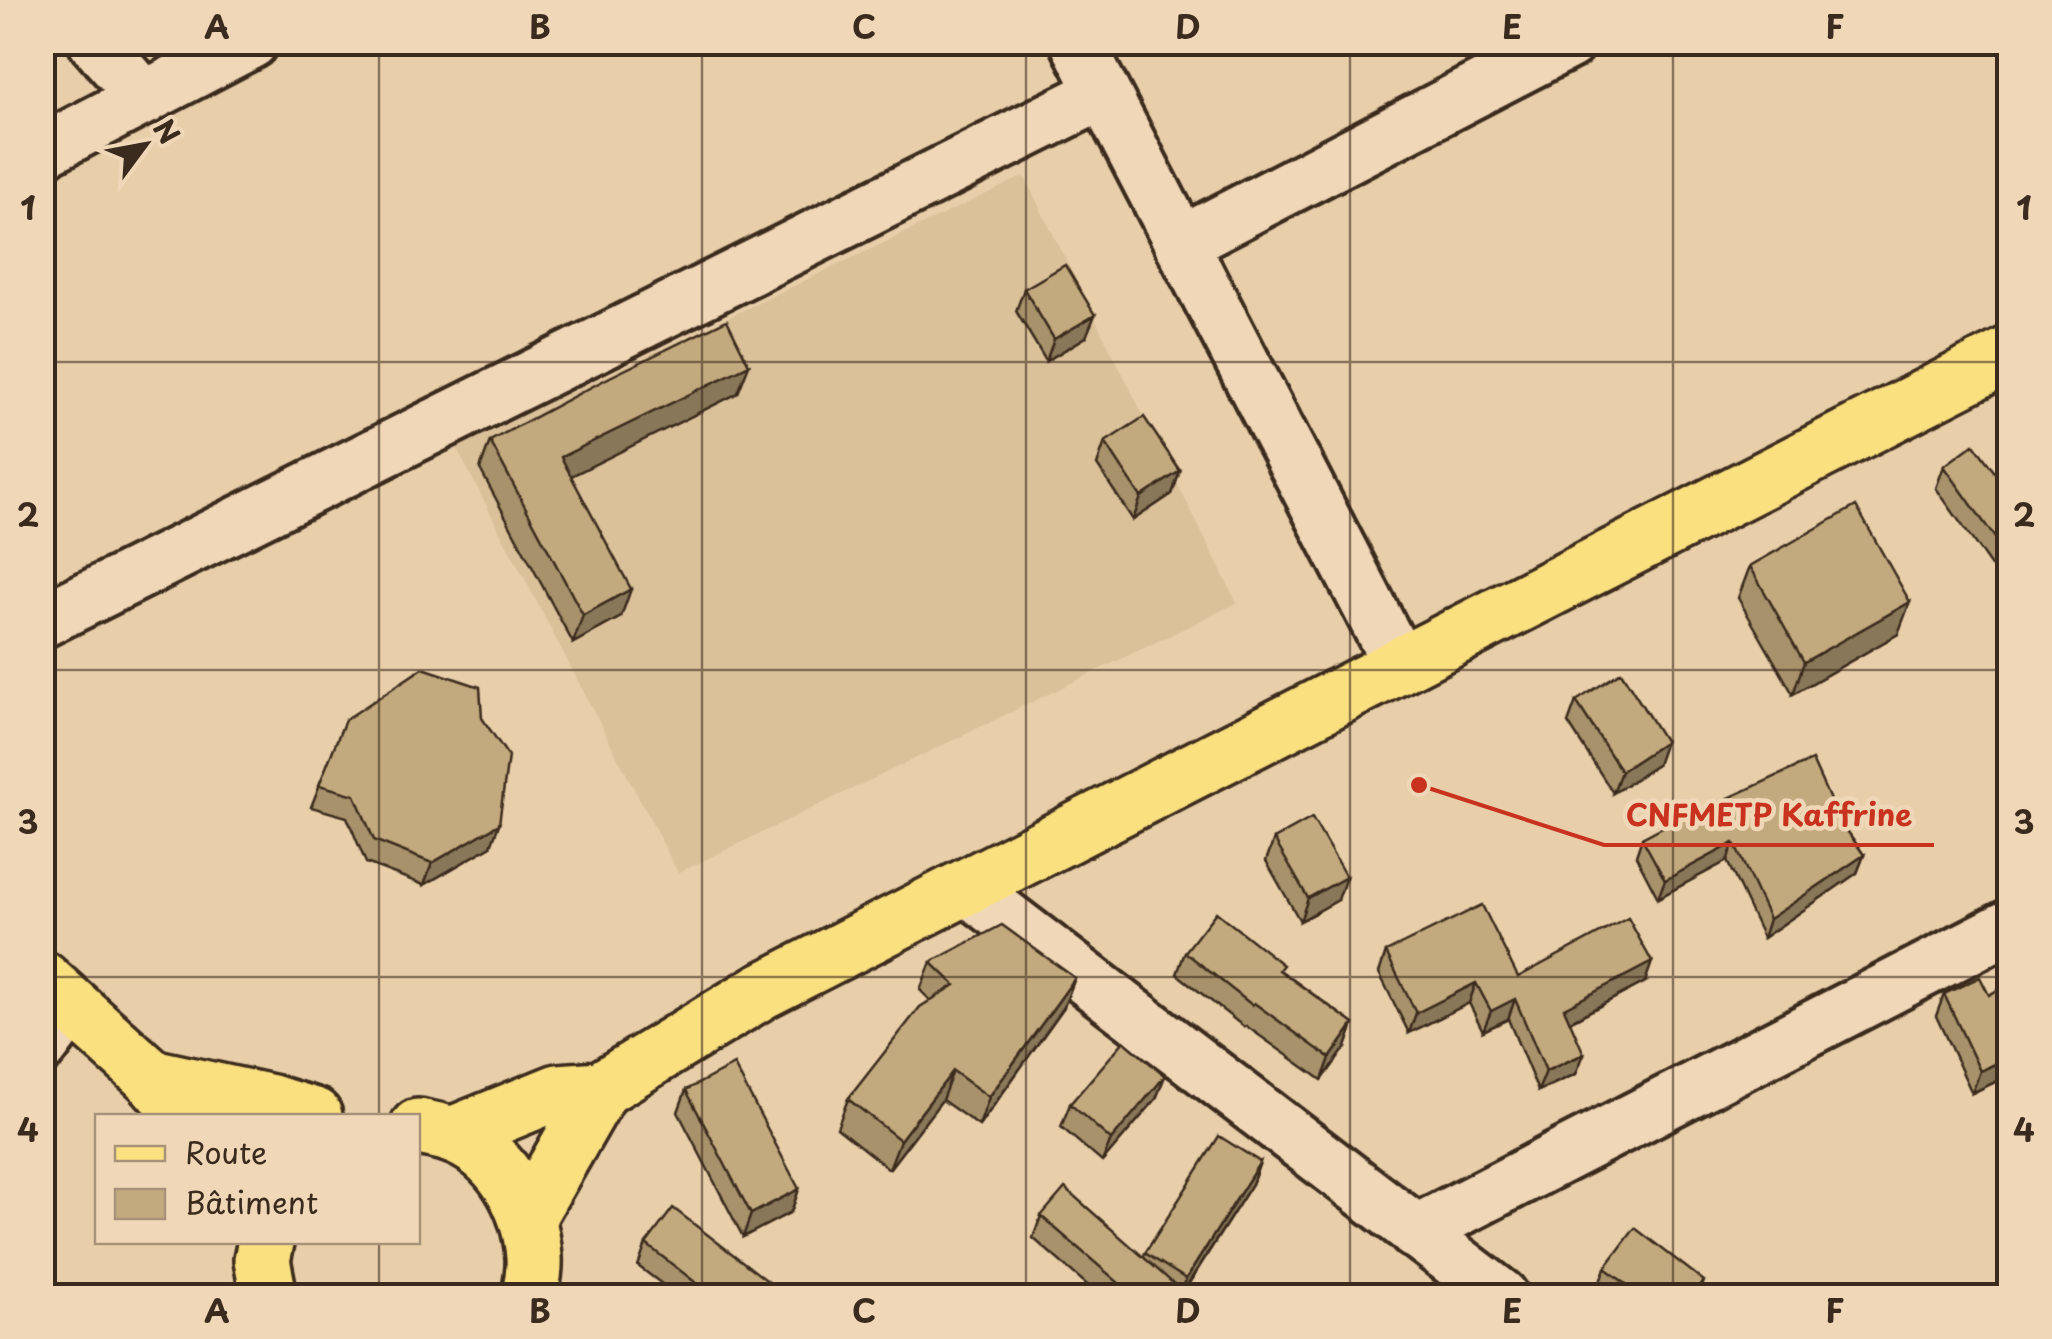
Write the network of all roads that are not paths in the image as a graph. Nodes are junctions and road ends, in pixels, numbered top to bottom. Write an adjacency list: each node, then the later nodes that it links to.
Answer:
1 (95, 42): 6 (street)
2 (251, 42): 6 (street)
3 (1077, 42): 5 (street)
4 (1568, 42): 8 (street)
5 (1103, 92): 8 (street); 10 (street)
6 (145, 98): 7 (street)
7 (42, 151)
8 (1180, 242): 11 (street)
9 (2010, 354): 11 (main road)
10 (42, 620)
11 (1400, 666): 12 (main road)
12 (966, 887): 15 (main road); 20 (street)
13 (2010, 926): 20 (street)
14 (52, 1010): 16 (main road)
15 (600, 1089): 18 (main road); 19 (main road)
16 (168, 1097): 17 (main road)
17 (307, 1114)
18 (434, 1131): 19 (main road)
19 (528, 1216): 23 (main road)
20 (1415, 1232): 24 (street)
21 (266, 1244): 22 (main road)
22 (268, 1296)
23 (530, 1296)
24 (1502, 1296)

